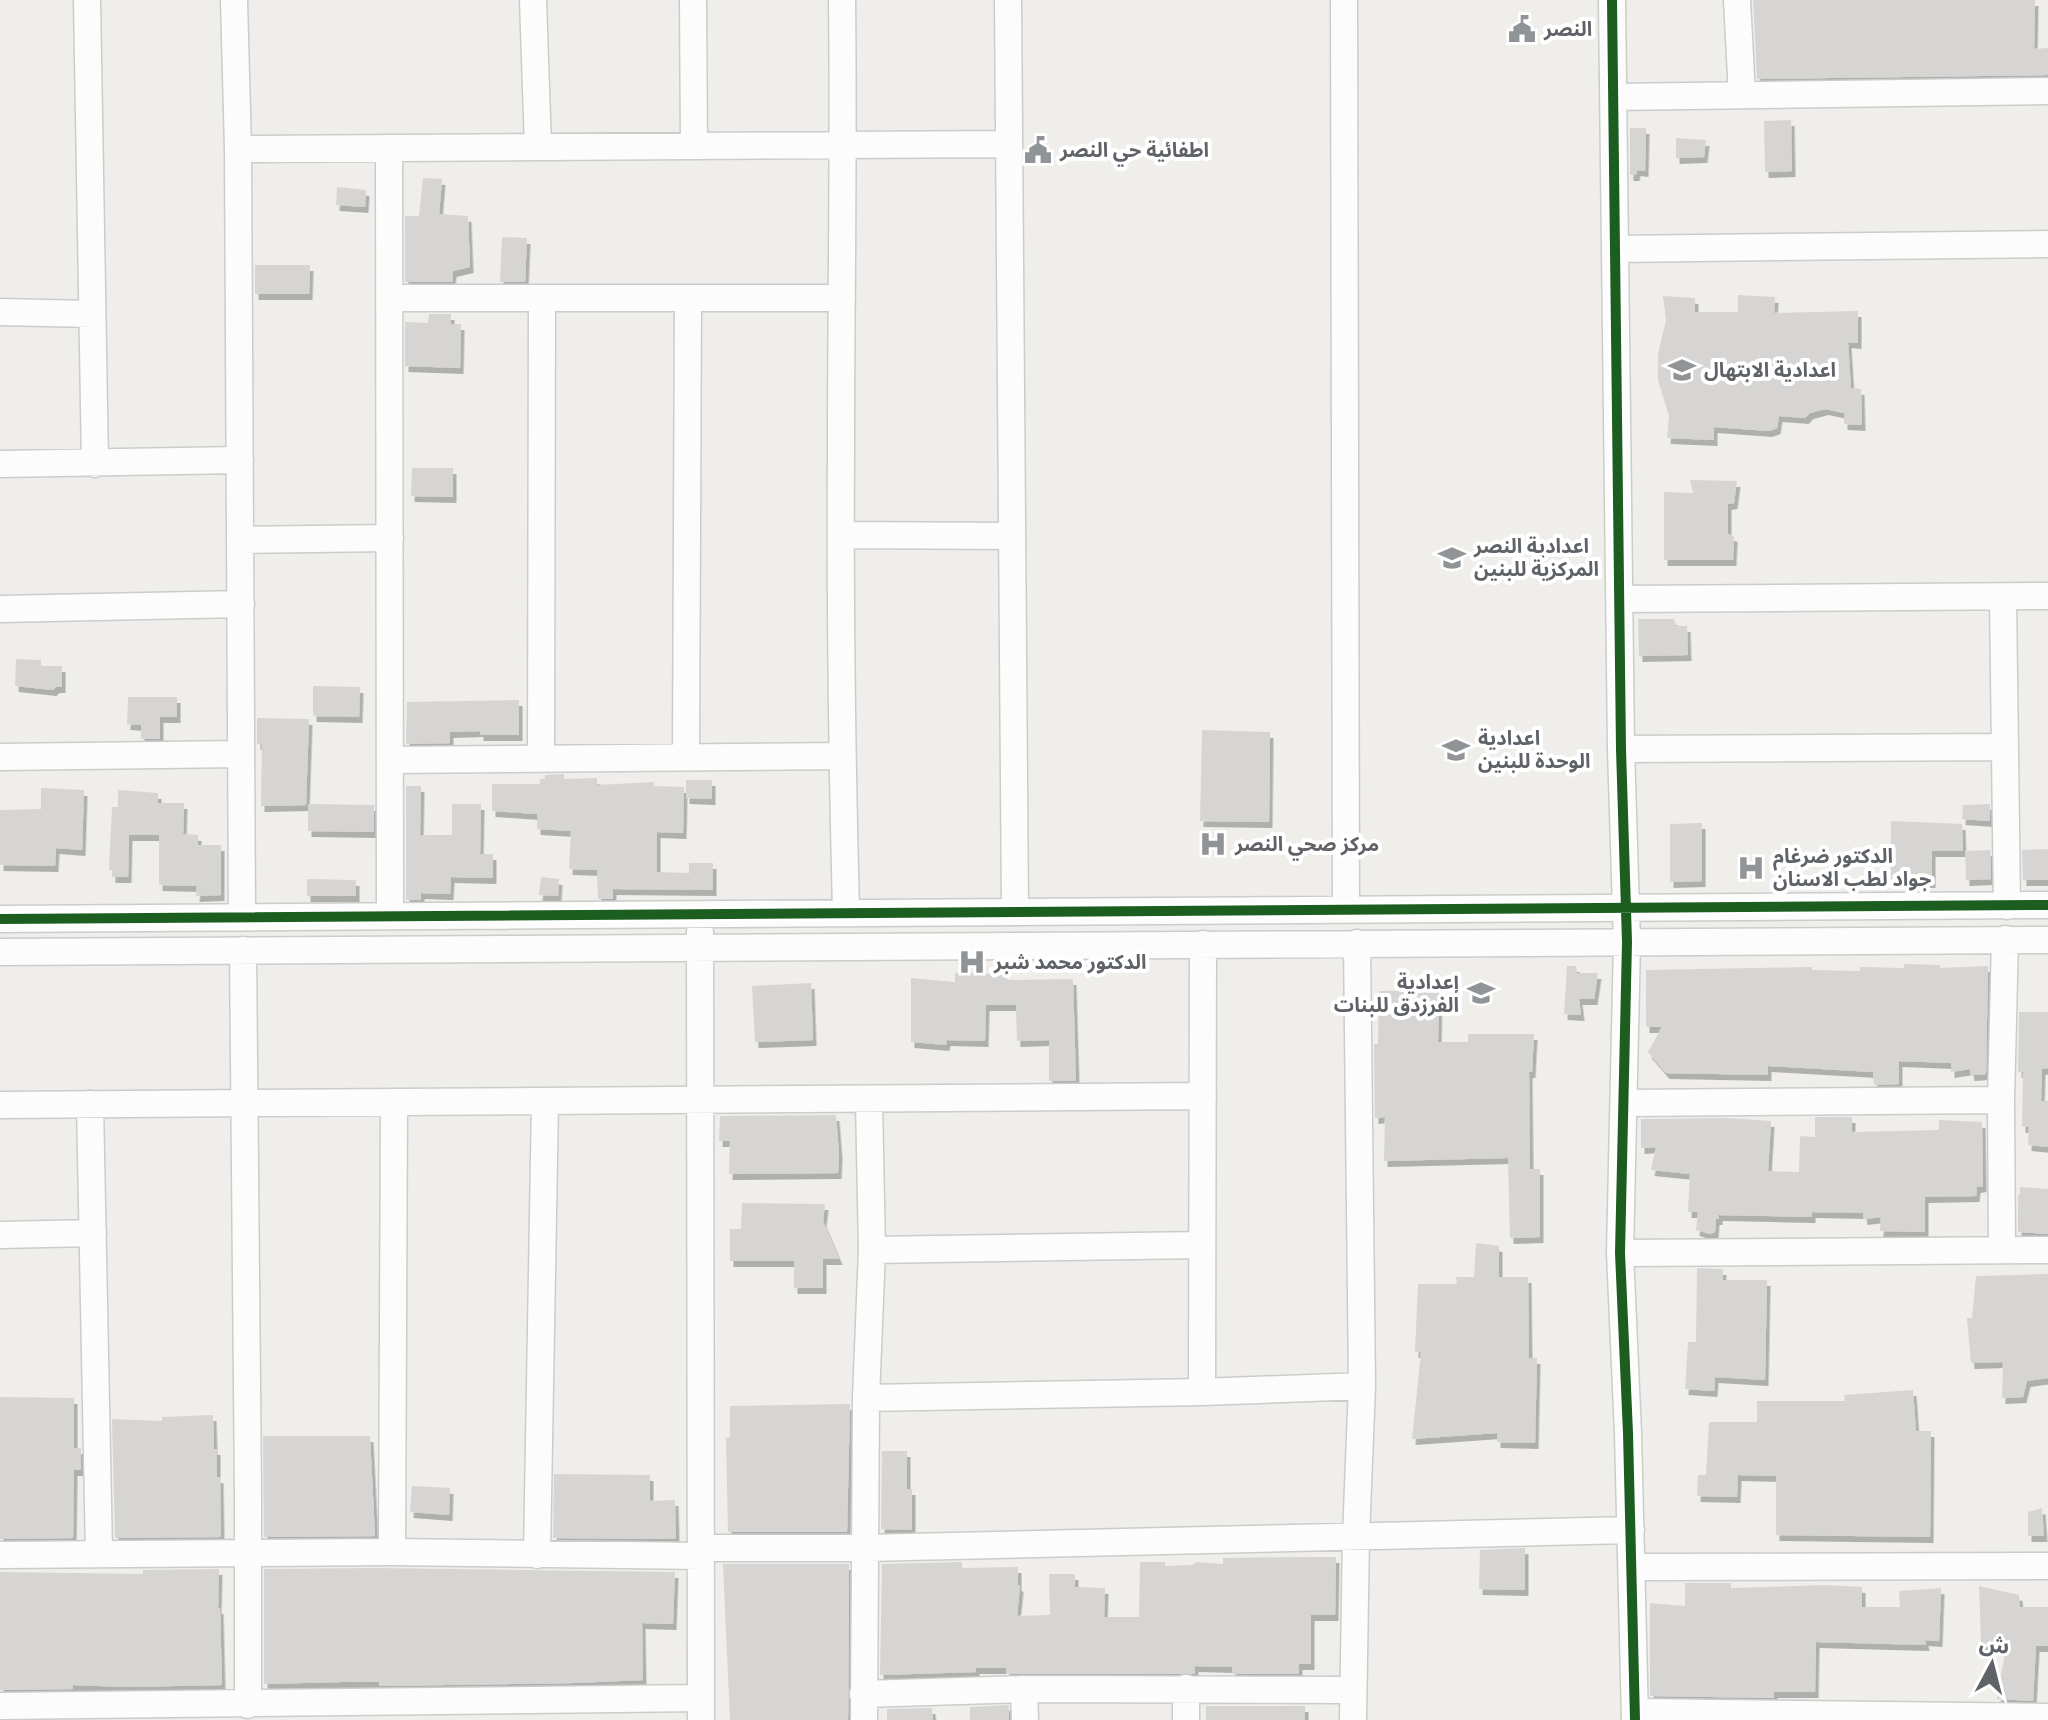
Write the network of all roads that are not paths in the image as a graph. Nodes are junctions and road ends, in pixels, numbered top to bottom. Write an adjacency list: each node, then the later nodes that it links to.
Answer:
1 (87, 0): 26 (street)
2 (234, 0): 18 (street)
3 (533, 0): 16 (street)
4 (693, 0): 15 (street)
5 (842, 0): 14 (street)
6 (1008, 0): 13 (street)
7 (1344, 0): 52 (street)
8 (1612, 0): 12 (street)
9 (1737, 0): 11 (street)
10 (2048, 91): 11 (street)
11 (1742, 95): 12 (street)
12 (1614, 97): 20 (street)
13 (1009, 144): 14 (street); 31 (street)
14 (844, 145): 15 (street); 24 (street)
15 (694, 146): 16 (street)
16 (538, 147): 17 (street)
17 (389, 148): 18 (street); 21 (street)
18 (238, 149): 27 (street)
19 (2048, 244): 20 (street)
20 (1615, 249): 36 (street)
21 (389, 298): 22 (street); 32 (street)
22 (542, 298): 23 (street); 45 (street)
23 (688, 298): 24 (street); 42 (street)
24 (842, 298): 30 (street)
25 (0, 312): 26 (street)
26 (92, 314): 29 (street)
27 (240, 460): 29 (street); 33 (street)
28 (0, 464): 29 (street)
29 (95, 464)
30 (841, 535): 31 (street); 43 (street)
31 (1012, 536): 54 (street)
32 (390, 538): 33 (street); 46 (street)
33 (240, 540): 37 (street)
34 (2048, 596): 35 (street)
35 (2003, 597): 36 (street); 39 (street)
36 (1620, 599): 40 (street)
37 (241, 604): 38 (street); 41 (street)
38 (0, 609)
39 (2004, 747): 40 (street); 48 (street)
40 (1621, 749): 51 (street)
41 (241, 754): 44 (street); 59 (street)
42 (686, 756): 43 (street); 45 (street)
43 (842, 756): 53 (street)
44 (0, 757)
45 (541, 757): 46 (street)
46 (390, 760): 58 (street)
47 (2048, 905): 48 (street)
48 (2007, 906): 49 (street)
49 (1671, 907): 51 (street); 64 (street)
50 (1576, 908): 51 (street); 52 (street); 66 (street)
51 (1625, 908): 63 (street)
52 (1346, 909): 54 (street)
53 (846, 911): 54 (street); 56 (street)
54 (1015, 911)
55 (700, 912): 56 (street); 57 (street); 68 (street)
56 (750, 912): 69 (street)
57 (669, 913): 58 (street); 70 (street)
58 (390, 915): 59 (street)
59 (242, 917): 60 (street)
60 (0, 919)
61 (2005, 939): 62 (street); 64 (street); 75 (street)
62 (2048, 940)
63 (1627, 942): 64 (street); 66 (street); 80 (street)
64 (1671, 942)
65 (1357, 943): 66 (street); 67 (street); 90 (street)
66 (1575, 943)
67 (1203, 944): 69 (street); 73 (street)
68 (700, 946): 69 (street); 70 (street); 78 (street)
69 (753, 946)
70 (666, 947): 71 (street)
71 (243, 950): 72 (street); 79 (street)
72 (0, 952)
73 (1203, 1096): 74 (street); 85 (street)
74 (869, 1100): 78 (street); 86 (street)
75 (2001, 1100): 80 (street); 87 (street)
76 (394, 1102): 77 (street); 79 (street); 96 (street)
77 (545, 1102): 78 (street); 101 (street)
78 (702, 1102): 97 (street)
79 (244, 1103): 81 (street); 98 (street)
80 (1624, 1103): 89 (street)
81 (90, 1104): 82 (street); 83 (street)
82 (0, 1105)
83 (93, 1233): 84 (street); 99 (street)
84 (0, 1235)
85 (1202, 1245): 86 (street); 91 (street)
86 (872, 1250): 92 (street)
87 (2002, 1250): 88 (street); 89 (street)
88 (2048, 1250)
89 (1620, 1253): 93 (street)
90 (1362, 1386): 91 (street); 94 (street)
91 (1202, 1392): 92 (street)
92 (866, 1398): 95 (street)
93 (1631, 1530): 94 (street); 103 (street)
94 (1356, 1537): 95 (street); 106 (street)
95 (865, 1548): 97 (street); 109 (street)
96 (392, 1552): 98 (street); 101 (street)
97 (702, 1552): 101 (street); 110 (street)
98 (247, 1553): 99 (street); 107 (street)
99 (99, 1554): 100 (street)
100 (0, 1555)
101 (537, 1555)
102 (2048, 1566): 103 (street)
103 (1632, 1567): 113 (street)
104 (1186, 1688): 105 (street); 106 (street); 118 (street)
105 (1024, 1689): 109 (street); 117 (street)
106 (1352, 1690): 119 (street)
107 (248, 1705): 111 (street); 112 (street)
108 (0, 1706): 112 (street)
109 (863, 1707)
110 (701, 1709): 111 (street)
111 (376, 1712)
112 (59, 1713)
113 (1635, 1716): 114 (street)
114 (1784, 1717): 115 (street)
115 (1935, 1717): 116 (street)
116 (2048, 1717)
117 (1025, 1720)
118 (1186, 1720)
119 (1353, 1720)

